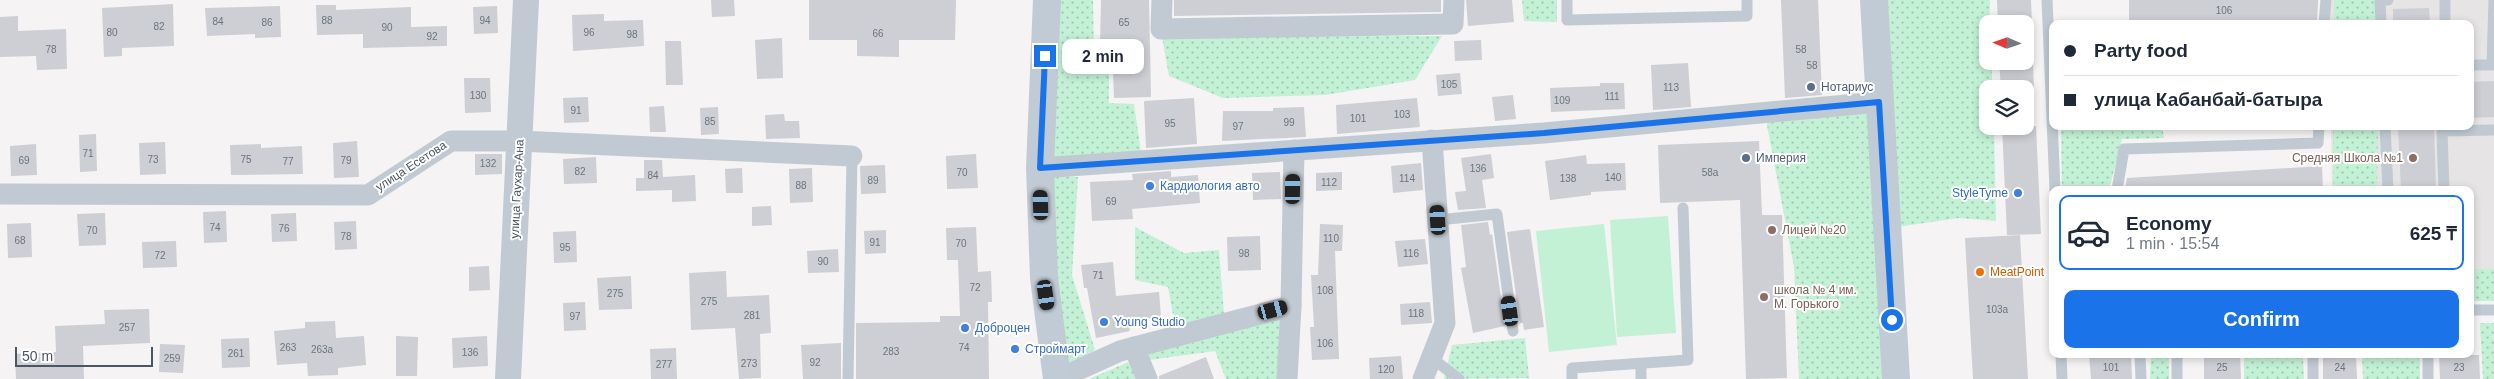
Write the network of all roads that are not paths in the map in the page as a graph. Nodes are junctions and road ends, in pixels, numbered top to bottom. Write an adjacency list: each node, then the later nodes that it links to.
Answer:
1 (526, 0): 24 (street, улица Гаухар-Ана)
2 (1047, 0): 27 (main road)
3 (1162, 0): 4 (street)
4 (1454, 0)
5 (1567, 0): 6 (lane)
6 (1747, 0)
7 (1874, 0): 18 (main road)
8 (2047, 0): 16 (lane)
9 (2326, 0): 13 (lane)
10 (2388, 0): 14 (lane)
11 (2444, 0): 15 (lane)
12 (2494, 0): 17 (lane)
13 (2324, 20)
14 (2381, 20)
15 (2445, 20)
16 (2049, 24)
17 (2474, 65)
18 (1879, 102): 23 (street); 56 (main road)
19 (2053, 130): 28 (lane)
20 (2319, 130): 29 (lane)
21 (2385, 130): 30 (lane)
22 (2494, 130): 31 (lane)
23 (1432, 140): 25 (street); 34 (street)
24 (519, 141): 26 (street, улица Есетова); 32 (street, улица Есетова); 47 (street, улица Гаухар-Ана)
25 (1294, 150): 27 (street); 35 (street)
26 (852, 156): 48 (lane)
27 (1040, 168): 49 (main road)
28 (2054, 186)
29 (2118, 186)
30 (2388, 186)
31 (2444, 186)
32 (0, 194)
33 (1683, 208): 46 (lane)
34 (1438, 220): 38 (lane); 40 (street)
35 (1291, 306): 39 (street); 51 (street)
36 (2474, 310): 37 (lane)
37 (2494, 310)
38 (1513, 331)
39 (1134, 347): 49 (street); 50 (street)
40 (1432, 358): 52 (street); 53 (lane)
41 (2061, 358): 57 (lane)
42 (2140, 358): 58 (lane)
43 (2177, 358): 59 (lane)
44 (2313, 358): 60 (lane)
45 (2428, 358): 61 (lane)
46 (1641, 364): 54 (lane); 55 (lane)
47 (508, 379)
48 (848, 379)
49 (1057, 379)
50 (1147, 379)
51 (1286, 379)
52 (1423, 379)
53 (1459, 379)
54 (1572, 379)
55 (1641, 379)
56 (1896, 379)
57 (2062, 379)
58 (2141, 379)
59 (2177, 379)
60 (2313, 379)
61 (2428, 379)

